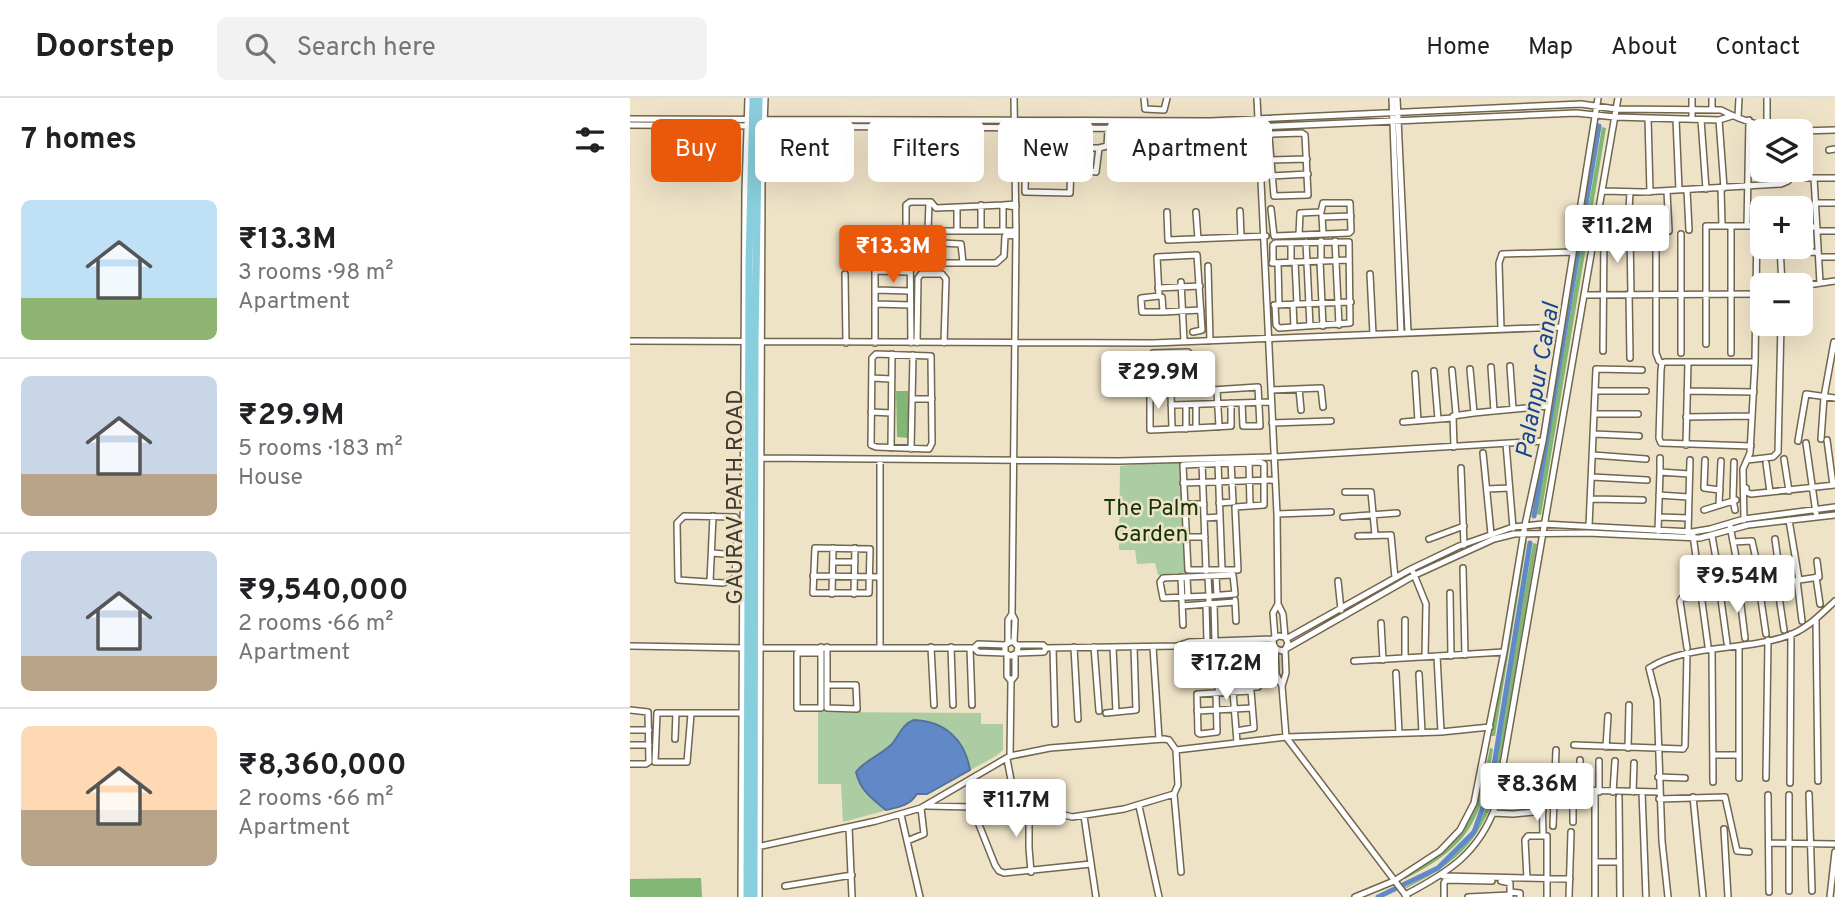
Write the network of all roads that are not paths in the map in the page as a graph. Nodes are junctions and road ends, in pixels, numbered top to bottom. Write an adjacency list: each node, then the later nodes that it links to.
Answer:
1 (750, 98): 43 (main road, GAURAV PATH ROAD)
2 (759, 98): 28 (main road, GAURAV PATH ROAD)
3 (765, 98): 29 (street)
4 (1014, 98): 30 (street)
5 (1144, 98): 18 (street)
6 (1167, 98): 18 (street)
7 (1256, 98): 32 (street)
8 (1392, 98): 22 (street)
9 (1397, 98): 22 (street)
10 (1598, 98): 17 (street)
11 (1618, 98): 19 (street)
12 (1692, 98): 20 (street)
13 (1712, 98): 21 (street)
14 (1739, 98): 25 (street)
15 (1767, 98): 35 (street)
16 (1582, 101): 17 (street); 22 (street)
17 (1596, 105): 19 (street); 23 (street)
18 (1155, 109): 31 (street)
19 (1616, 109): 20 (street); 24 (street)
20 (1692, 110): 21 (street); 36 (street)
21 (1712, 110): 25 (street)
22 (1395, 113): 33 (street); 41 (street)
23 (1595, 114): 24 (street); 41 (street); 121 (street)
24 (1615, 117): 26 (street); 73 (street)
25 (1735, 117): 38 (street); 39 (street)
26 (1648, 118): 34 (street); 76 (street)
27 (630, 119): 43 (street)
28 (756, 119)
29 (757, 119)
30 (1013, 119)
31 (1155, 119)
32 (1258, 119)
33 (1272, 119)
34 (1676, 119): 36 (street); 71 (street)
35 (1767, 119)
36 (1692, 120): 37 (street)
37 (1701, 120): 38 (street); 70 (street)
38 (1719, 120): 69 (street)
39 (1749, 120): 68 (street)
40 (998, 121): 42 (street)
41 (1395, 121): 46 (street); 176 (street)
42 (854, 122)
43 (755, 123): 44 (street); 184 (main road, GAURAV PATH ROAD); 184 (street)
44 (630, 125)
45 (854, 125): 47 (street)
46 (1272, 127)
47 (998, 128)
48 (1835, 130): 49 (street)
49 (1813, 132)
50 (1272, 135): 54 (street)
51 (1107, 146): 53 (street)
52 (1093, 149): 53 (street)
53 (1099, 149): 56 (street)
54 (1307, 159): 55 (street); 57 (street)
55 (1272, 160)
56 (1093, 172)
57 (1308, 174): 58 (street); 66 (street)
58 (1272, 176)
59 (1814, 178): 60 (street); 79 (street)
60 (1835, 178)
61 (1016, 182): 83 (street)
62 (1025, 182): 77 (street)
63 (1051, 182): 77 (street)
64 (1072, 182): 77 (street)
65 (1261, 182): 112 (street)
66 (1272, 182)
67 (1784, 182): 68 (street)
68 (1748, 186): 69 (street); 93 (street)
69 (1723, 188): 70 (street); 91 (street)
70 (1706, 189): 72 (street)
71 (1679, 190): 72 (street); 74 (street)
72 (1686, 190): 97 (street)
73 (1603, 191): 75 (street); 151 (street)
74 (1667, 191): 76 (street); 103 (street)
75 (1630, 192): 76 (street); 94 (street)
76 (1650, 192)
77 (1051, 193)
78 (929, 202): 84 (street); 99 (street); 99 (street)
79 (1815, 203): 80 (street); 96 (street)
80 (1835, 203)
81 (981, 205): 82 (street); 84 (street); 101 (street)
82 (1003, 205): 83 (street); 102 (street)
83 (1016, 206): 104 (street)
84 (957, 207): 100 (street)
85 (1271, 209): 109 (street)
86 (1240, 211): 113 (street)
87 (1167, 212): 115 (street)
88 (1196, 212): 114 (street)
89 (1322, 215): 90 (street); 90 (street); 107 (street); 110 (street)
90 (1351, 216): 107 (street)
91 (1722, 226): 92 (street); 153 (street)
92 (1731, 226): 93 (street); 154 (street)
93 (1747, 226)
94 (1628, 228)
95 (1813, 228): 96 (street)
96 (1817, 229): 98 (street); 123 (street)
97 (1689, 230)
98 (1835, 230)
99 (928, 231): 100 (street)
100 (957, 231): 101 (street)
101 (981, 231): 102 (street)
102 (1003, 231): 104 (street)
103 (1670, 231)
104 (1016, 233): 132 (street); 190 (street)
105 (1604, 233): 148 (street)
106 (1656, 233): 152 (street)
107 (1322, 234): 110 (street)
108 (1681, 234): 150 (street)
109 (1273, 235): 110 (street); 112 (street)
110 (1299, 235)
111 (1630, 235): 149 (street)
112 (1264, 236): 113 (street); 134 (street)
113 (1241, 237): 114 (street)
114 (1198, 239): 115 (street)
115 (1168, 240): 120 (street)
116 (1321, 241): 117 (street); 118 (street); 129 (street)
117 (1335, 241): 127 (street); 128 (street)
118 (1306, 242): 119 (street); 131 (street)
119 (1291, 243): 130 (street); 133 (street)
120 (1169, 250)
121 (1573, 252): 173 (street); 174 (street)
122 (1813, 254): 123 (street)
123 (1818, 255): 126 (street); 142 (street)
124 (875, 257): 125 (street); 125 (street); 136 (street)
125 (910, 257): 137 (street)
126 (1835, 257)
127 (1336, 260): 128 (street); 129 (street); 157 (street)
128 (1349, 260): 158 (street)
129 (1320, 261): 131 (street); 159 (street)
130 (1293, 262): 131 (street); 133 (street); 161 (street)
131 (1307, 262): 162 (street)
132 (963, 263): 132 (street)
133 (1275, 263): 134 (street); 165 (street)
134 (1265, 264): 164 (street)
135 (1208, 266): 183 (street)
136 (875, 271): 137 (street); 146 (street)
137 (910, 272): 147 (street)
138 (845, 274): 186 (street)
139 (1370, 274): 177 (street)
140 (1835, 281): 142 (street)
141 (1181, 284): 144 (street); 145 (street); 166 (street)
142 (1820, 284): 143 (street)
143 (1813, 285)
144 (1200, 286): 145 (street); 167 (street)
145 (1158, 288): 156 (street)
146 (875, 290): 147 (street); 160 (street)
147 (910, 291): 163 (street)
148 (1604, 294): 149 (street); 151 (street); 193 (street)
149 (1630, 294): 152 (street); 200 (street)
150 (1681, 294): 152 (street); 153 (street); 195 (street)
151 (1586, 295): 339 (street)
152 (1655, 295): 203 (street)
153 (1706, 295): 154 (street); 192 (street)
154 (1732, 295): 155 (street); 196 (street)
155 (1750, 295)
156 (1159, 296): 168 (street); 168 (street)
157 (1338, 302): 158 (street); 159 (street); 169 (street)
158 (1351, 302): 169 (street)
159 (1321, 303): 162 (street); 171 (street)
160 (875, 304): 163 (street); 187 (street)
161 (1295, 304): 162 (street); 165 (street); 172 (street)
162 (1309, 304): 170 (street)
163 (911, 305): 188 (street)
164 (1267, 305): 165 (street); 180 (street)
165 (1277, 305): 172 (street)
166 (1182, 310): 167 (street); 168 (street); 182 (street)
167 (1200, 310): 175 (street)
168 (1163, 312)
169 (1339, 325): 171 (street)
170 (1310, 326): 171 (street); 172 (street)
171 (1323, 326)
172 (1294, 327)
173 (1561, 327): 174 (street); 235 (street)
174 (1501, 329): 176 (street)
175 (1193, 332)
176 (1405, 333): 177 (street)
177 (1373, 334): 180 (street)
178 (1757, 336): 202 (street)
179 (1781, 336): 280 (street)
180 (1269, 339): 183 (street); 216 (street)
181 (630, 341): 184 (street)
182 (1184, 341): 183 (street); 191 (street)
183 (1210, 341)
184 (752, 342): 186 (street); 271 (main road, GAURAV PATH ROAD); 371 (main road, GAURAV PATH ROAD)
185 (1833, 342): 223 (street)
186 (846, 343): 187 (street)
187 (875, 343): 188 (street)
188 (909, 343): 189 (street); 189 (street); 198 (street)
189 (944, 343): 190 (street)
190 (1014, 343): 191 (street); 277 (street)
191 (1153, 343): 194 (street)
192 (1706, 344)
193 (1603, 351)
194 (1153, 353): 194 (street)
195 (1681, 353)
196 (1731, 353)
197 (892, 354): 198 (street); 211 (street); 212 (street)
198 (904, 354): 199 (street)
199 (913, 355): 225 (street); 226 (street)
200 (1630, 358)
201 (1688, 362): 202 (street); 203 (street); 219 (street)
202 (1755, 362): 222 (street)
203 (1662, 363): 262 (street)
204 (1510, 366): 236 (street)
205 (1491, 367): 238 (street)
206 (1470, 369): 241 (street)
207 (1452, 370): 244 (street)
208 (1642, 370): 217 (street)
209 (1434, 371): 247 (street)
210 (1415, 374): 249 (street)
211 (872, 378): 212 (street); 239 (street)
212 (891, 379): 240 (street)
213 (1239, 389): 215 (street); 227 (street); 230 (street)
214 (1299, 389): 216 (street); 234 (street); 237 (street)
215 (1217, 390): 220 (street); 231 (street)
216 (1271, 390): 228 (street)
217 (1595, 391): 218 (street); 242 (street)
218 (1646, 391)
219 (1687, 391): 222 (street); 246 (street)
220 (1191, 392): 221 (street); 233 (street)
221 (1171, 393): 232 (street); 254 (street)
222 (1754, 393): 245 (street)
223 (1824, 397): 224 (street); 259 (street); 301 (street)
224 (1835, 398)
225 (912, 399): 226 (street); 267 (street)
226 (932, 399): 267 (street)
227 (1259, 402): 228 (street); 230 (street); 230 (street)
228 (1271, 402): 251 (street)
229 (1231, 403): 230 (street); 231 (street); 252 (street)
230 (1241, 403)
231 (1218, 404): 233 (street); 252 (street)
232 (1171, 405): 233 (street); 254 (street)
233 (1191, 405): 253 (street); 255 (street)
234 (1323, 407)
235 (1548, 407): 236 (street); 258 (street)
236 (1513, 409): 238 (street)
237 (1301, 410)
238 (1494, 411): 241 (street)
239 (871, 412): 240 (street); 265 (street)
240 (891, 413): 265 (street)
241 (1474, 413): 244 (street)
242 (1594, 414): 243 (street); 256 (street)
243 (1638, 414)
244 (1454, 416): 247 (street); 264 (street)
245 (1752, 416): 246 (street); 263 (street)
246 (1686, 417): 262 (street)
247 (1438, 419): 249 (street)
248 (1331, 421): 251 (street)
249 (1418, 421): 250 (street)
250 (1403, 422)
251 (1272, 423): 270 (street)
252 (1219, 427): 253 (street)
253 (1196, 428): 255 (street)
254 (1172, 429): 255 (street)
255 (1186, 429)
256 (1594, 434): 257 (street); 269 (street)
257 (1639, 436)
258 (1543, 441): 261 (street); 340 (street)
259 (1798, 441)
260 (1806, 443): 303 (street)
261 (1506, 444): 264 (street); 302 (street)
262 (1686, 444): 263 (street)
263 (1751, 446): 280 (street)
264 (1454, 447): 270 (street)
265 (891, 448): 266 (street)
266 (902, 448): 267 (street); 276 (street)
267 (911, 449)
268 (1483, 453): 304 (street)
269 (1593, 456): 274 (street); 292 (street)
270 (1274, 457): 281 (street); 294 (street)
271 (758, 458): 273 (street); 434 (main road, GAURAV PATH ROAD)
272 (1660, 458): 289 (street)
273 (880, 459): 276 (street); 385 (street)
274 (1646, 459)
275 (1784, 459): 306 (street)
276 (902, 460): 277 (street)
277 (1013, 460): 281 (street); 432 (street)
278 (1690, 460): 290 (street)
279 (1705, 460): 305 (street)
280 (1747, 460): 314 (street)
281 (1202, 461): 286 (street); 297 (street); 300 (street)
282 (1721, 461): 305 (street)
283 (1231, 462): 284 (street); 286 (street); 299 (street)
284 (1249, 462): 293 (street); 296 (street)
285 (1734, 462): 313 (street)
286 (1218, 463): 298 (street)
287 (1766, 463): 308 (street)
288 (1461, 468): 341 (street)
289 (1660, 472): 290 (street); 309 (street)
290 (1689, 474): 310 (street)
291 (1745, 474): 308 (street)
292 (1592, 477): 295 (street); 311 (street)
293 (1264, 480): 294 (street); 296 (street); 320 (street)
294 (1275, 480): 327 (street)
295 (1647, 480)
296 (1250, 481): 299 (street); 320 (street)
297 (1203, 482): 298 (street); 300 (street); 317 (street)
298 (1219, 482): 299 (street); 315 (street)
299 (1232, 482): 319 (street)
300 (1183, 483): 316 (street)
301 (1834, 485): 303 (street)
302 (1509, 488): 304 (street); 343 (street)
303 (1812, 488): 306 (street); 322 (street)
304 (1486, 489): 349 (street)
305 (1720, 490): 318 (street)
306 (1789, 491): 308 (street)
307 (1345, 492): 329 (street)
308 (1770, 492)
309 (1659, 495): 310 (street); 333 (street)
310 (1688, 497): 337 (street)
311 (1592, 499): 312 (street); 344 (street)
312 (1643, 500)
313 (1733, 500): 314 (street); 318 (street); 324 (street)
314 (1743, 500): 338 (street)
315 (1219, 503): 319 (street); 331 (street)
316 (1184, 504): 317 (street); 356 (street)
317 (1204, 504): 336 (street)
318 (1720, 504): 323 (street)
319 (1234, 505): 320 (street); 359 (street)
320 (1250, 506)
321 (1835, 507): 322 (street)
322 (1815, 509): 334 (street); 335 (street)
323 (1704, 510)
324 (1735, 510)
325 (1331, 512): 327 (street)
326 (1397, 513): 329 (street)
327 (1277, 514): 409 (street)
328 (1835, 514): 335 (street)
329 (1373, 515): 332 (street); 351 (street)
330 (713, 516): 367 (street); 370 (street); 390 (street)
331 (1220, 517): 336 (street); 358 (street)
332 (1343, 517)
333 (1659, 517): 337 (street); 345 (street)
334 (1788, 517): 335 (street); 338 (street); 389 (street)
335 (1816, 517)
336 (1204, 518): 357 (street)
337 (1688, 518): 352 (street)
338 (1744, 522): 342 (street)
339 (1543, 524): 340 (street); 344 (street); 348 (street)
340 (1525, 525): 343 (street); 347 (street)
341 (1464, 526): 360 (street); 363 (street)
342 (1730, 526): 352 (street); 355 (street); 362 (street)
343 (1513, 527): 349 (street); 350 (street)
344 (1589, 529): 346 (street); 348 (street)
345 (1658, 529): 346 (street); 352 (street); 354 (street)
346 (1615, 530): 354 (street)
347 (1523, 533): 348 (street); 350 (street); 455 (street)
348 (1541, 533): 523 (street)
349 (1491, 534): 363 (street)
350 (1514, 534): 366 (street)
351 (1375, 535): 353 (street); 387 (street)
352 (1690, 535): 354 (street); 355 (street); 402 (street)
353 (1358, 536)
354 (1658, 536)
355 (1712, 536): 396 (street)
356 (1185, 537): 357 (street); 379 (street)
357 (1205, 537): 368 (street)
358 (1221, 537): 359 (street); 369 (street)
359 (1236, 537): 377 (street)
360 (1429, 539)
361 (1775, 539): 392 (street)
362 (1733, 542): 394 (street); 395 (street)
363 (1464, 544): 366 (street); 375 (street)
364 (833, 548): 365 (street); 373 (street); 380 (street)
365 (855, 548): 374 (street); 384 (street)
366 (1465, 552): 375 (street)
367 (712, 553): 370 (street); 390 (street)
368 (1205, 553): 369 (street); 379 (street)
369 (1221, 553): 377 (street)
370 (736, 555): 371 (street); 390 (street)
371 (746, 556): 434 (main road, GAURAV PATH ROAD)
372 (1817, 561): 388 (street)
373 (832, 562): 374 (street); 381 (street)
374 (855, 562): 383 (street)
375 (1434, 562): 378 (street)
376 (1463, 568): 458 (street)
377 (1222, 570): 379 (street)
378 (1413, 572): 387 (street); 393 (street); 461 (street)
379 (1207, 573): 382 (street); 386 (street); 403 (street)
380 (813, 576): 381 (street); 398 (street)
381 (832, 576): 383 (street); 398 (street)
382 (1216, 576): 400 (street); 401 (street)
383 (855, 577): 384 (street); 399 (street)
384 (870, 577): 385 (street); 399 (street)
385 (880, 577): 437 (street)
386 (1184, 577): 404 (street); 404 (street)
387 (1395, 577): 393 (street); 405 (street)
388 (1815, 577): 389 (street); 410 (street)
389 (1798, 580): 392 (street); 417 (street)
390 (710, 582)
391 (1338, 582): 412 (street)
392 (1779, 583): 394 (street); 422 (street)
393 (1395, 585): 405 (street)
394 (1760, 586): 395 (street); 424 (street)
395 (1741, 589): 396 (street); 427 (street)
396 (1721, 592): 402 (street); 431 (street)
397 (1450, 593): 460 (street)
398 (832, 594): 399 (street)
399 (854, 594)
400 (1235, 594): 401 (street); 407 (street)
401 (1217, 595): 403 (street)
402 (1701, 595): 450 (street); 454 (street)
403 (1209, 596): 404 (street); 408 (street)
404 (1185, 597): 411 (street)
405 (1367, 598): 412 (street); 413 (street)
406 (1835, 601): 414 (street)
407 (1235, 602): 408 (street); 416 (street)
408 (1210, 604): 411 (street); 418 (street); 419 (street)
409 (1278, 604): 425 (street); 426 (street)
410 (1820, 604)
411 (1182, 606): 421 (street)
412 (1341, 610): 413 (street)
413 (1336, 617): 426 (street); 449 (street)
414 (1816, 619): 423 (street); 520 (street)
415 (1405, 620): 462 (street)
416 (1236, 621)
417 (1802, 621)
418 (1206, 622): 419 (street); 428 (street)
419 (1214, 622): 429 (street)
420 (1381, 624): 463 (street)
421 (1183, 625)
422 (1784, 630)
423 (1791, 634): 424 (street); 522 (street)
424 (1767, 637): 436 (street); 519 (street)
425 (1274, 638): 426 (street); 430 (street); 448 (street)
426 (1286, 638): 449 (street)
427 (1745, 638)
428 (1206, 641): 429 (street); 435 (street); 452 (street)
429 (1215, 641): 430 (street); 453 (street)
430 (1254, 643): 448 (street); 453 (street); 465 (street)
431 (1727, 643)
432 (1011, 644): 445 (street); 446 (street); 456 (street); 457 (street)
433 (630, 646): 434 (street)
434 (753, 646): 451 (street); 485 (main road, GAURAV PATH ROAD); 557 (main road, GAURAV PATH ROAD)
435 (1177, 646): 444 (street); 452 (street)
436 (1738, 646): 450 (street); 509 (street)
437 (880, 647): 438 (street); 451 (street)
438 (931, 647): 439 (street); 473 (street)
439 (951, 647): 445 (street); 474 (street)
440 (1074, 647): 441 (street); 447 (street); 487 (street)
441 (1094, 647): 442 (street); 481 (street)
442 (1113, 647): 443 (street); 481 (street)
443 (1134, 647): 444 (street); 481 (street)
444 (1153, 647): 498 (street)
445 (972, 648): 457 (street); 475 (street)
446 (1046, 648): 447 (street); 456 (street)
447 (1053, 648): 488 (street)
448 (1274, 648): 449 (street); 470 (street)
449 (1286, 648): 470 (street)
450 (1710, 648): 454 (street); 508 (street)
451 (823, 649): 451 (street); 469 (street)
452 (1207, 649): 453 (street)
453 (1215, 649)
454 (1687, 651): 507 (street); 507 (street)
455 (1504, 652): 458 (street); 489 (street)
456 (1016, 653): 457 (street); 468 (street)
457 (1006, 654): 468 (street)
458 (1465, 655): 460 (street)
459 (1437, 656): 460 (street); 461 (street); 493 (street)
460 (1451, 656)
461 (1425, 657): 462 (street)
462 (1405, 658): 463 (street)
463 (1384, 660): 464 (street)
464 (1354, 661)
465 (1256, 665): 465 (street)
466 (1396, 673): 494 (street)
467 (1419, 674): 495 (street)
468 (1011, 681): 510 (street)
469 (827, 685): 469 (street)
470 (1282, 686): 496 (street)
471 (1233, 692): 472 (street); 477 (street); 478 (street)
472 (1216, 693): 480 (street); 482 (street)
473 (934, 705)
474 (953, 705)
475 (972, 705)
476 (1629, 705): 504 (street)
477 (1252, 708): 478 (street); 492 (street)
478 (1234, 709): 480 (street); 492 (street)
479 (630, 710): 491 (street)
480 (1216, 710): 482 (street); 482 (street)
481 (1116, 712)
482 (1197, 712)
483 (676, 713): 484 (street); 484 (street); 497 (street)
484 (691, 713): 485 (street)
485 (744, 713): 557 (main road, GAURAV PATH ROAD); 580 (street)
486 (1608, 716): 503 (street)
487 (1078, 719)
488 (1055, 724)
489 (1490, 727): 493 (street); 574 (street)
490 (630, 730): 491 (street)
491 (649, 730): 501 (street)
492 (1236, 731): 499 (street)
493 (1441, 732): 495 (street)
494 (1399, 733): 495 (street); 496 (street)
495 (1422, 733)
496 (1286, 737): 499 (street); 574 (street)
497 (675, 739)
498 (1159, 739): 505 (street); 510 (street)
499 (1237, 742): 505 (street)
500 (630, 745): 501 (street)
501 (649, 745): 515 (street)
502 (1574, 745): 503 (street)
503 (1606, 747): 504 (street)
504 (1628, 748): 507 (street)
505 (1177, 750): 530 (street)
506 (1556, 750): 525 (street)
507 (1657, 750): 516 (street)
508 (1713, 755): 509 (street); 521 (street)
509 (1739, 755): 518 (street)
510 (1009, 757): 537 (street); 540 (street)
511 (1580, 760): 526 (street)
512 (1599, 761): 529 (street)
513 (1615, 761): 531 (street)
514 (1634, 763): 527 (street)
515 (630, 764)
516 (1658, 777): 517 (street); 533 (street)
517 (1685, 778)
518 (1739, 778)
519 (1766, 778)
520 (1818, 781)
521 (1713, 782)
522 (1790, 783)
523 (1499, 788): 524 (street); 543 (street)
524 (1542, 790): 525 (street); 542 (street)
525 (1555, 790): 526 (street); 547 (street)
526 (1576, 791): 529 (street); 546 (street)
527 (1633, 792): 528 (street); 531 (street)
528 (1642, 792): 533 (street); 595 (street)
529 (1597, 793): 531 (street); 560 (street)
530 (1174, 794): 539 (street); 564 (street)
531 (1616, 794): 561 (street)
532 (1809, 794): 555 (street)
533 (1659, 795): 536 (street); 596 (street)
534 (1768, 795): 553 (street)
535 (1789, 795): 554 (street)
536 (1693, 797): 558 (street); 597 (street)
537 (1015, 801): 538 (street); 541 (street)
538 (1030, 805): 545 (street); 563 (street)
539 (1139, 806): 545 (street); 586 (street)
540 (924, 807): 541 (street); 544 (street); 552 (street)
541 (972, 807): 563 (street)
542 (1543, 811): 543 (street); 551 (street)
543 (1493, 813): 567 (street)
544 (901, 815): 548 (street); 552 (street)
545 (1084, 816): 562 (street)
546 (1573, 822)
547 (1553, 826)
548 (849, 827): 557 (street); 566 (street)
549 (1724, 829): 598 (street)
550 (1571, 832): 570 (street)
551 (1544, 836): 568 (street); 569 (street)
552 (907, 841): 584 (street)
553 (1769, 843): 554 (street); 577 (street)
554 (1789, 843): 555 (street); 575 (street)
555 (1810, 843): 556 (street); 576 (street)
556 (1835, 844)
557 (753, 848): 581 (main road, GAURAV PATH ROAD); 582 (main road, GAURAV PATH ROAD)
558 (1749, 852)
559 (1835, 852): 565 (street)
560 (1595, 862): 561 (street); 593 (street)
561 (1619, 862): 594 (street)
562 (1091, 864): 563 (street); 585 (street)
563 (1031, 872)
564 (1181, 872)
565 (1834, 874): 599 (street)
566 (852, 876): 573 (street); 583 (street)
567 (1443, 876): 568 (street); 574 (street)
568 (1527, 878): 569 (street)
569 (1547, 878): 570 (street); 591 (street)
570 (1570, 879): 592 (street)
571 (1471, 881): 572 (street); 588 (street); 589 (street)
572 (1490, 881): 578 (street); 579 (street)
573 (785, 886)
574 (1401, 891): 587 (street)
575 (1789, 891)
576 (1812, 891)
577 (1769, 892)
578 (1510, 895): 579 (street); 590 (street)
579 (1491, 896): 589 (street)
580 (741, 897)
581 (747, 897)
582 (757, 897)
583 (852, 897)
584 (920, 897)
585 (1096, 897)
586 (1159, 897)
587 (1355, 897)
588 (1444, 897)
589 (1470, 897)
590 (1520, 897)
591 (1547, 897)
592 (1569, 897)
593 (1595, 897)
594 (1620, 897)
595 (1646, 897)
596 (1668, 897)
597 (1703, 897)
598 (1728, 897)
599 (1831, 897)

